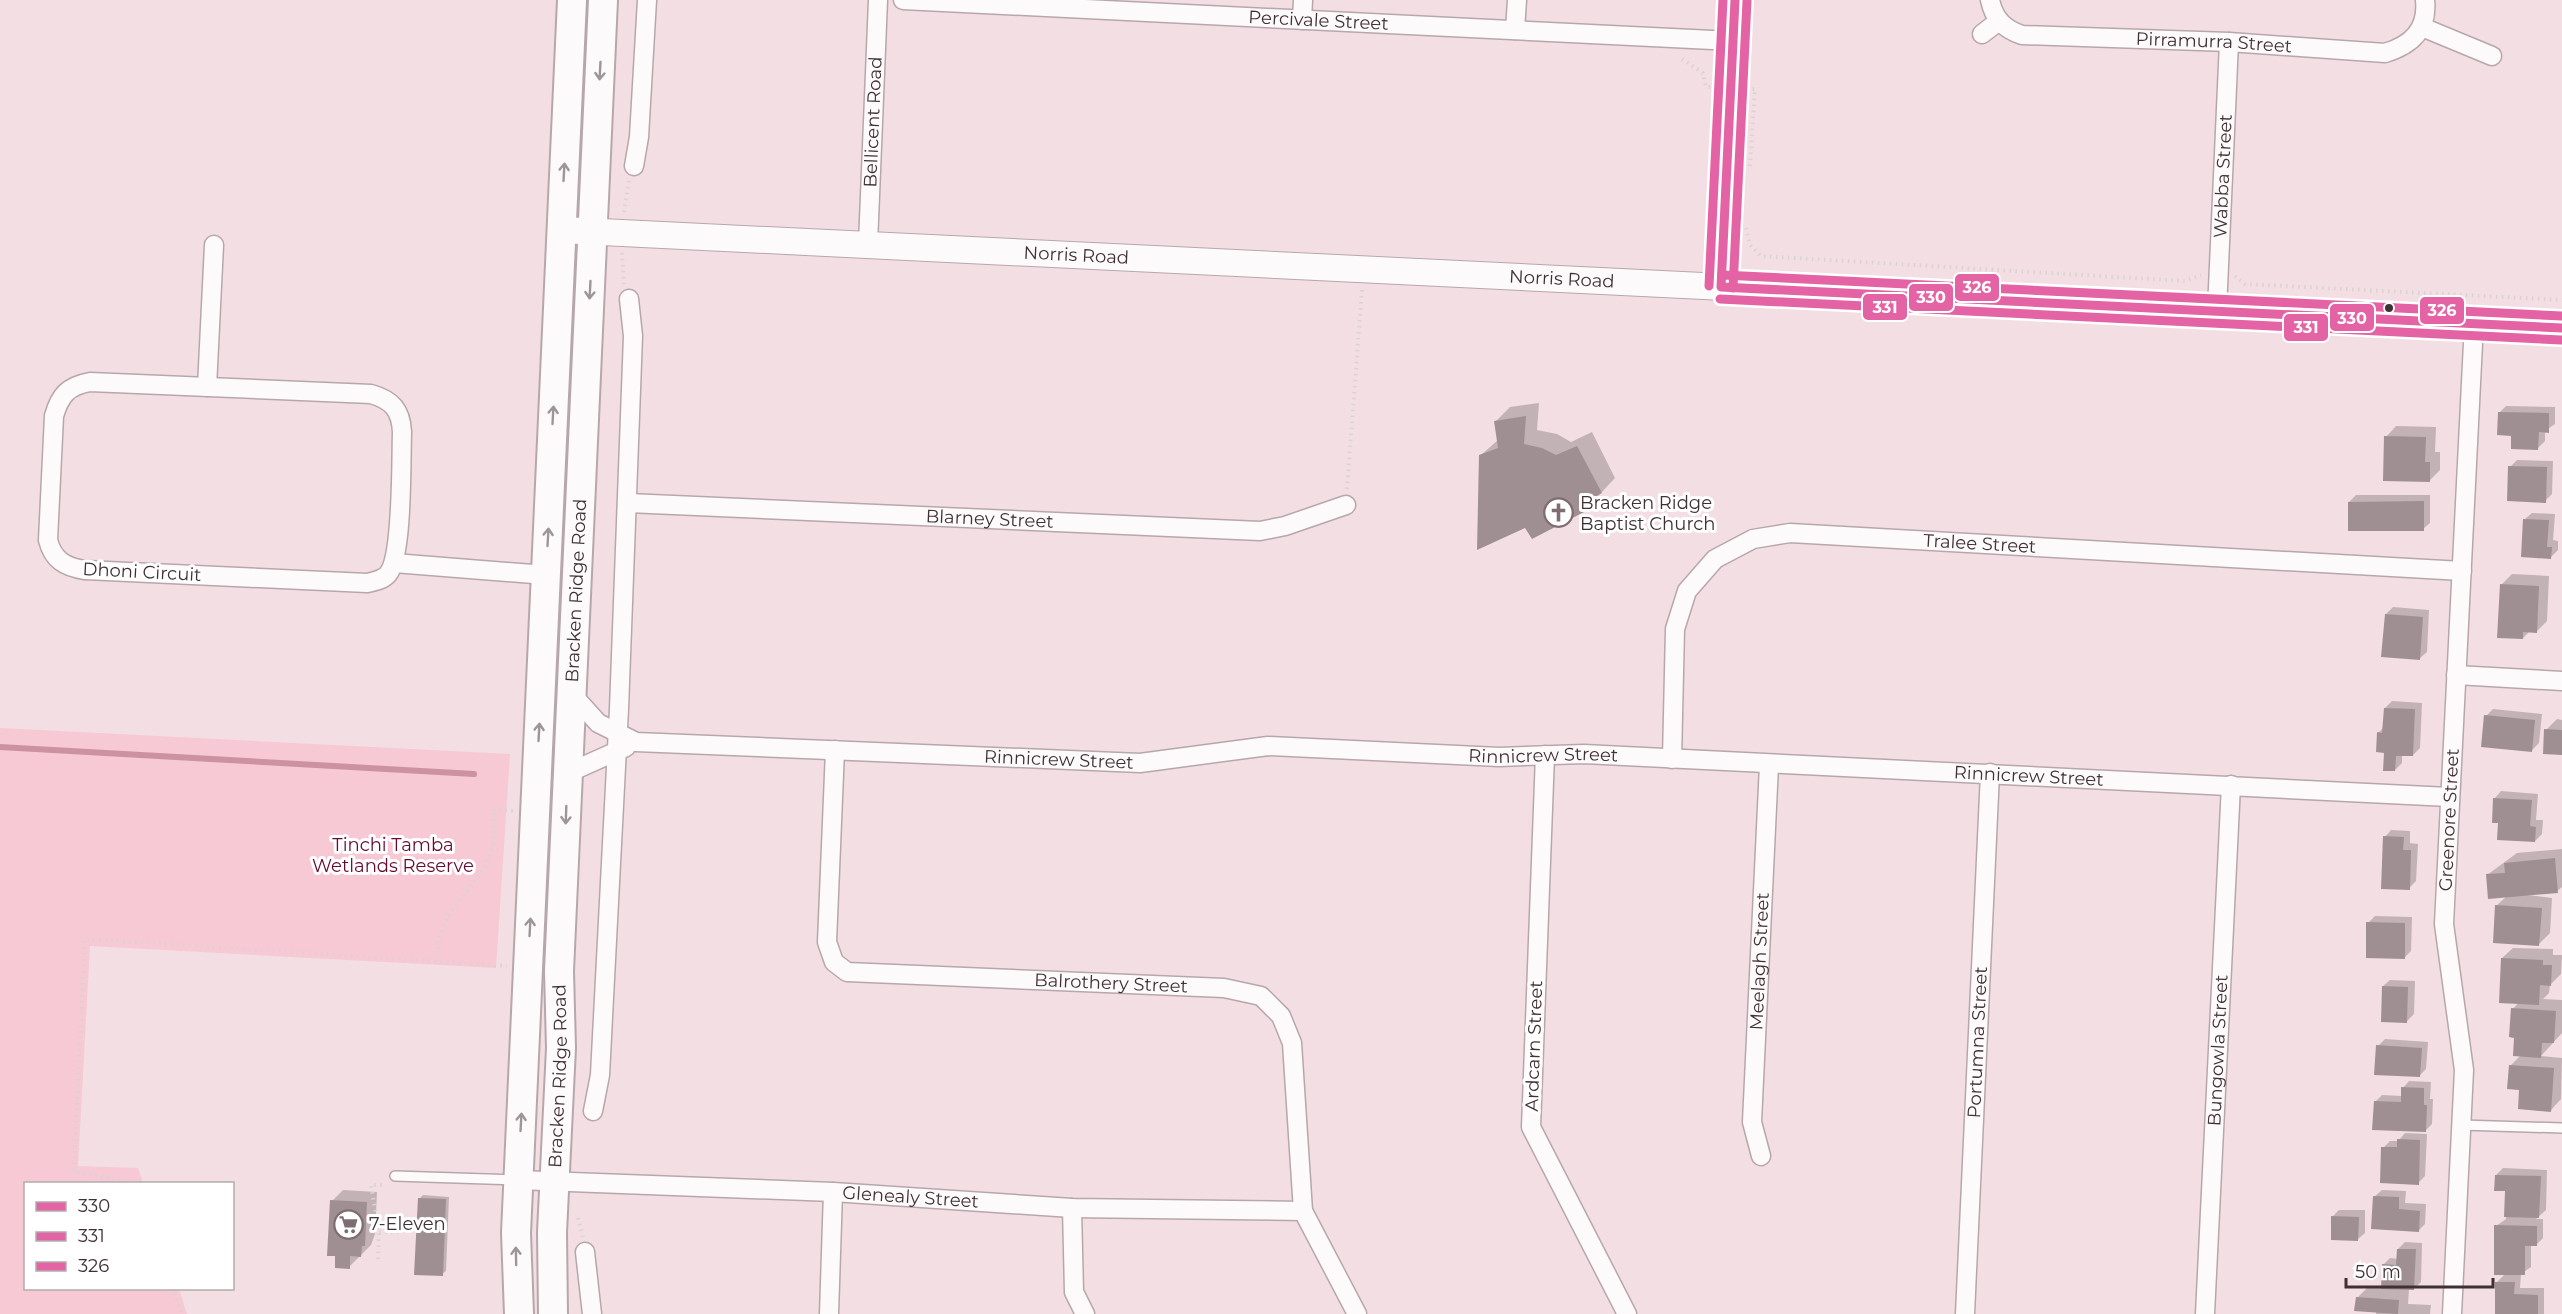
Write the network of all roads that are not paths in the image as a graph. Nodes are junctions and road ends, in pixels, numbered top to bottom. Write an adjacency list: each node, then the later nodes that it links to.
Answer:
1 (572, 0): 21 (main road, Bracken Ridge Road, one-way to 1)
2 (603, 0): 22 (main road, Bracken Ridge Road, one-way to 22)
3 (647, 0): 20 (street)
4 (878, 0): 23 (street, Bellicent Road)
5 (903, 0): 11 (street, Percivale Street)
6 (1303, 0): 12 (street)
7 (1516, 0): 15 (street)
8 (1735, 0): 17 (street)
9 (1990, 0): 13 (street)
10 (2425, 0): 14 (street)
11 (1090, 4): 12 (street, Percivale Street)
12 (1302, 20): 15 (street, Percivale Street)
13 (1999, 21): 16 (street); 18 (street, Pirramurra Street)
14 (2422, 27): 18 (street, Pirramurra Street); 19 (street)
15 (1515, 30): 17 (street, Percivale Street)
16 (1982, 34)
17 (1733, 41): 25 (street)
18 (2229, 42): 27 (street, Wabba Street)
19 (2492, 56)
20 (632, 174)
21 (561, 230): 22 (main road, Norris Road); 35 (main road, Bracken Ridge Road, one-way to 21)
22 (594, 231): 23 (main road, Norris Road); 38 (main road, Bracken Ridge Road, one-way to 38)
23 (868, 244): 25 (main road, Norris Road)
24 (214, 245): 30 (street)
25 (1721, 287): 27 (main road, Norris Road)
26 (626, 290): 31 (street, Bracken Ridge Road)
27 (2217, 310): 28 (main road, Norris Road)
28 (2474, 323): 29 (main road, Norris Road); 34 (street, Greenore Street)
29 (2562, 328)
30 (207, 387): 33 (street, Dhoni Circuit); 33 (street, Dhoni Circuit)
31 (628, 503): 32 (street, Blarney Street); 39 (street, Bracken Ridge Road)
32 (1346, 505)
33 (394, 563): 35 (street)
34 (2462, 571): 36 (street, Greenore Street); 44 (street, Tralee Street)
35 (546, 575): 55 (main road, Bracken Ridge Road, one-way to 35)
36 (2456, 675): 37 (street); 49 (street, Greenore Street)
37 (2562, 681)
38 (571, 693): 39 (street, Rinnicrew Street); 46 (main road, Bracken Ridge Road)
39 (618, 734): 40 (street, Rinnicrew Street); 42 (street, Bracken Ridge Road)
40 (636, 742): 41 (street, Rinnicrew Street); 42 (street)
41 (835, 750): 43 (street, Rinnicrew Street); 59 (street, Balrothery Street)
42 (616, 753): 46 (street); 50 (street, Bracken Ridge Road)
43 (1545, 755): 44 (street, Rinnicrew Street); 67 (street, Ardcarn Street)
44 (1672, 759): 45 (street, Rinnicrew Street)
45 (1769, 765): 47 (street, Rinnicrew Street); 53 (street, Meelagh Street)
46 (568, 773): 56 (main road, Bracken Ridge Road, one-way to 56)
47 (1990, 773): 48 (street, Rinnicrew Street); 68 (street, Portumna Street)
48 (2231, 785): 49 (street, Rinnicrew Street); 69 (street, Bungowla Street)
49 (2449, 797): 51 (street, Greenore Street)
50 (593, 1111)
51 (2462, 1125): 52 (lane); 70 (street, Greenore Street)
52 (2562, 1128)
53 (1761, 1156)
54 (395, 1176): 55 (lane)
55 (518, 1180): 56 (street, Glenealy Street); 61 (main road, Bracken Ridge Road, one-way to 55)
56 (554, 1181): 57 (street, Glenealy Street); 62 (main road, Bracken Ridge Road)
57 (833, 1192): 58 (street, Glenealy Street); 64 (street)
58 (1072, 1208): 59 (street, Glenealy Street); 65 (street)
59 (1303, 1211): 66 (street, Balrothery Street)
60 (584, 1245): 63 (street)
61 (519, 1314)
62 (553, 1314)
63 (592, 1314)
64 (829, 1314)
65 (1085, 1314)
66 (1357, 1314)
67 (1627, 1314)
68 (1965, 1314)
69 (2205, 1314)
70 (2452, 1314)

